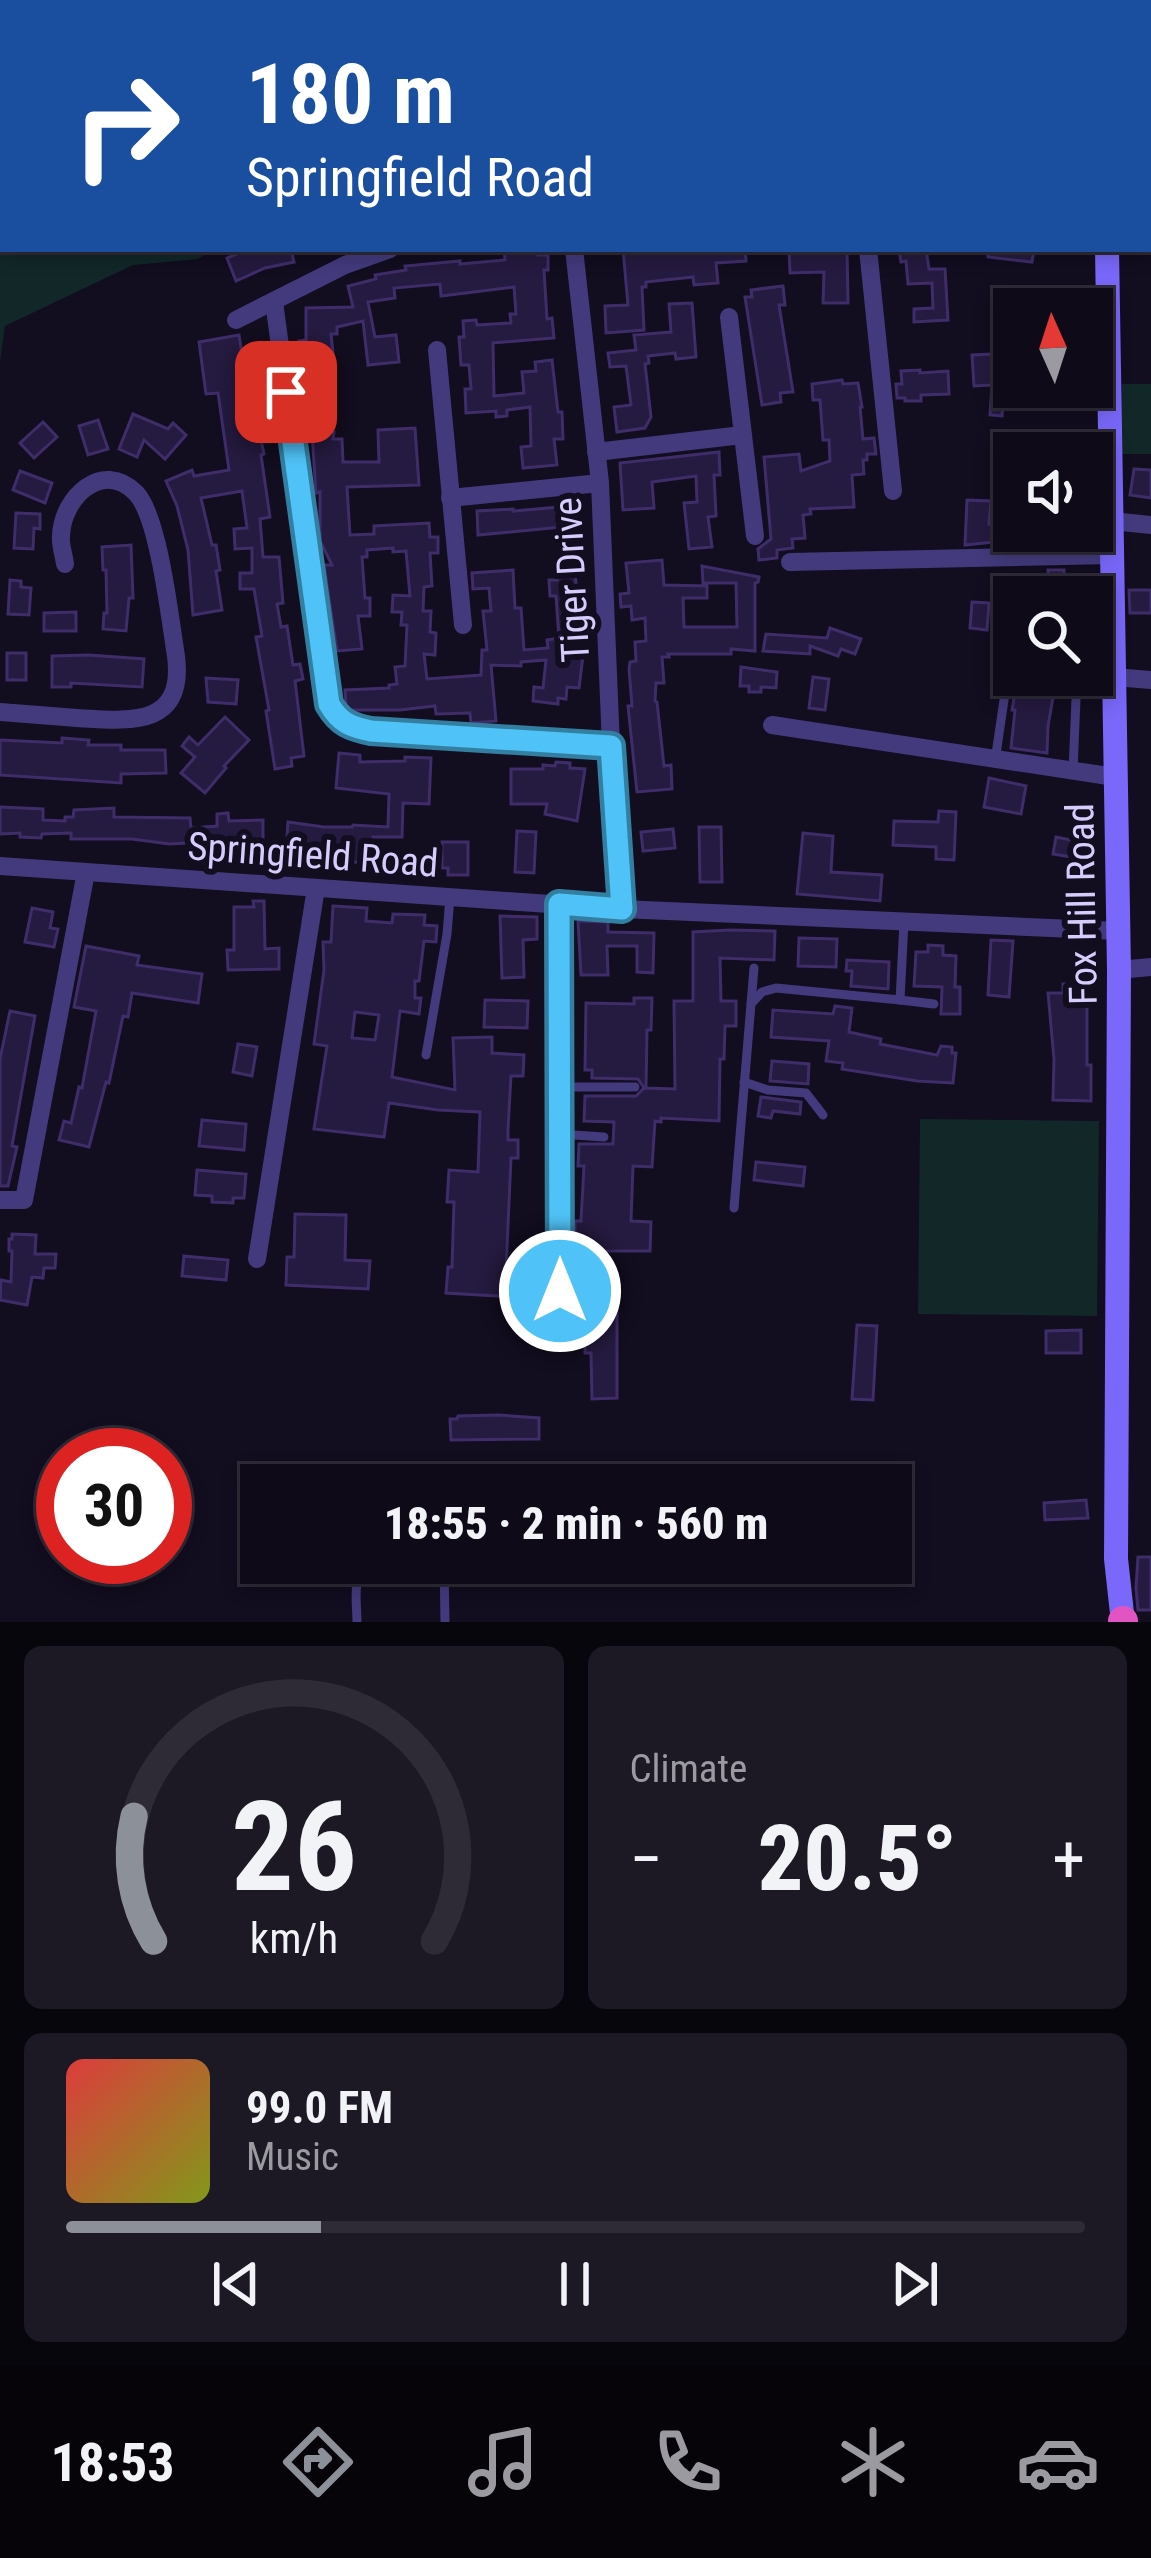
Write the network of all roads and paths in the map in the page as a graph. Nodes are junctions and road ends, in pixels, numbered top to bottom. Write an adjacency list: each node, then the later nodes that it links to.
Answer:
1 (382, 252): 5 (street)
2 (574, 252): 11 (street, Tiger Drive)
3 (868, 252): 13 (street)
4 (1107, 252): 9 (main road, Fox Hill Road)
5 (274, 302): 7 (street); 31 (street)
6 (729, 317): 10 (street)
7 (236, 320)
8 (436, 350): 14 (street)
9 (1110, 432)
10 (742, 435): 11 (street); 17 (street)
11 (596, 452): 12 (street, Tiger Drive)
12 (600, 483): 14 (street); 31 (street, Tiger Drive)
13 (893, 491)
14 (450, 499): 23 (street)
15 (1113, 521): 16 (street)
16 (1151, 525)
17 (755, 536)
18 (1113, 552): 19 (main road, Fox Hill Road)
19 (1113, 555): 20 (street); 22 (main road, Fox Hill Road)
20 (790, 562)
21 (65, 563): 29 (street)
22 (1112, 576)
23 (463, 626)
24 (1113, 670): 25 (street)
25 (1151, 680)
26 (1005, 696): 32 (lane)
27 (1076, 696): 33 (lane)
28 (1109, 696): 34 (main road, Fox Hill Road)
29 (0, 712)
30 (772, 725): 32 (street)
31 (611, 746): 40 (street, Tiger Drive)
32 (995, 761): 33 (street)
33 (1073, 771): 34 (street)
34 (1115, 777): 42 (main road, Fox Hill Road)
35 (0, 866): 36 (street, Springfield Road)
36 (86, 872): 37 (street, Springfield Road); 56 (street)
37 (316, 887): 38 (street, Springfield Road); 58 (street)
38 (450, 897): 39 (street, Springfield Road); 49 (lane)
39 (559, 904): 40 (street, Springfield Road); 51 (street)
40 (622, 909): 41 (street, Springfield Road)
41 (904, 921): 42 (street, Springfield Road); 46 (lane)
42 (1119, 931): 45 (main road, Fox Hill Road)
43 (1151, 967): 45 (street)
44 (754, 968): 47 (lane)
45 (1119, 970): 62 (main road, Fox Hill Road)
46 (901, 1000): 47 (lane); 48 (lane)
47 (751, 1004): 50 (lane)
48 (934, 1004)
49 (426, 1055)
50 (744, 1082): 53 (lane); 57 (lane)
51 (560, 1087): 52 (lane); 54 (street)
52 (635, 1087)
53 (823, 1115)
54 (560, 1134): 55 (lane); 59 (street)
55 (604, 1137)
56 (0, 1200)
57 (734, 1208)
58 (257, 1258)
59 (560, 1291)
60 (357, 1584): 63 (lane)
61 (444, 1584): 64 (lane)
62 (1121, 1620)
63 (357, 1622)
64 (445, 1622)

